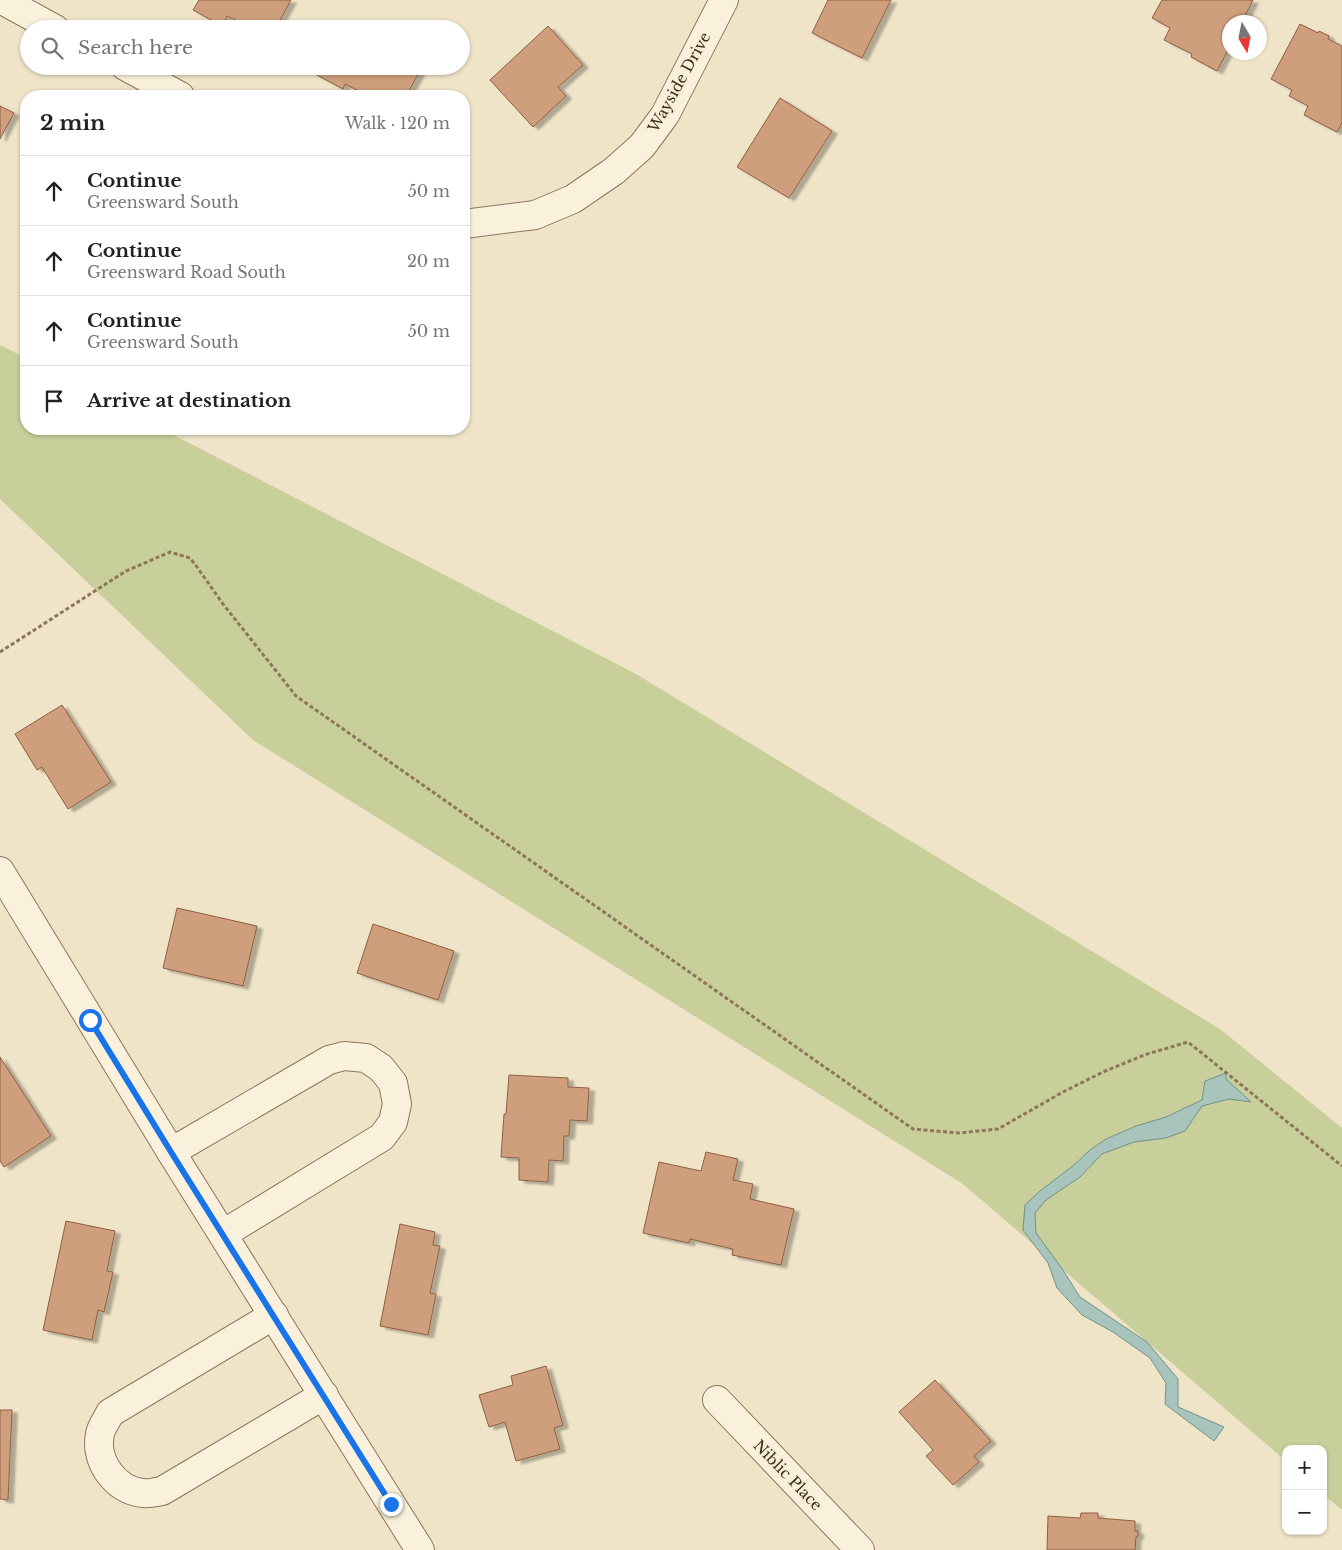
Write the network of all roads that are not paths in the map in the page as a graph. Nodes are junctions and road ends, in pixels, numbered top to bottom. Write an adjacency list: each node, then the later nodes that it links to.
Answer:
1 (2, 0): 3 (street)
2 (724, 0): 6 (street, Wayside Drive)
3 (39, 20)
4 (141, 75): 5 (street)
5 (169, 90)
6 (470, 223)
7 (0, 871): 8 (street)
8 (171, 1152): 9 (street); 9 (street)
9 (223, 1234): 10 (street)
10 (274, 1315): 11 (street); 11 (street)
11 (324, 1395): 13 (street)
12 (717, 1400): 14 (street, Niblic Place)
13 (420, 1550)
14 (860, 1550)

